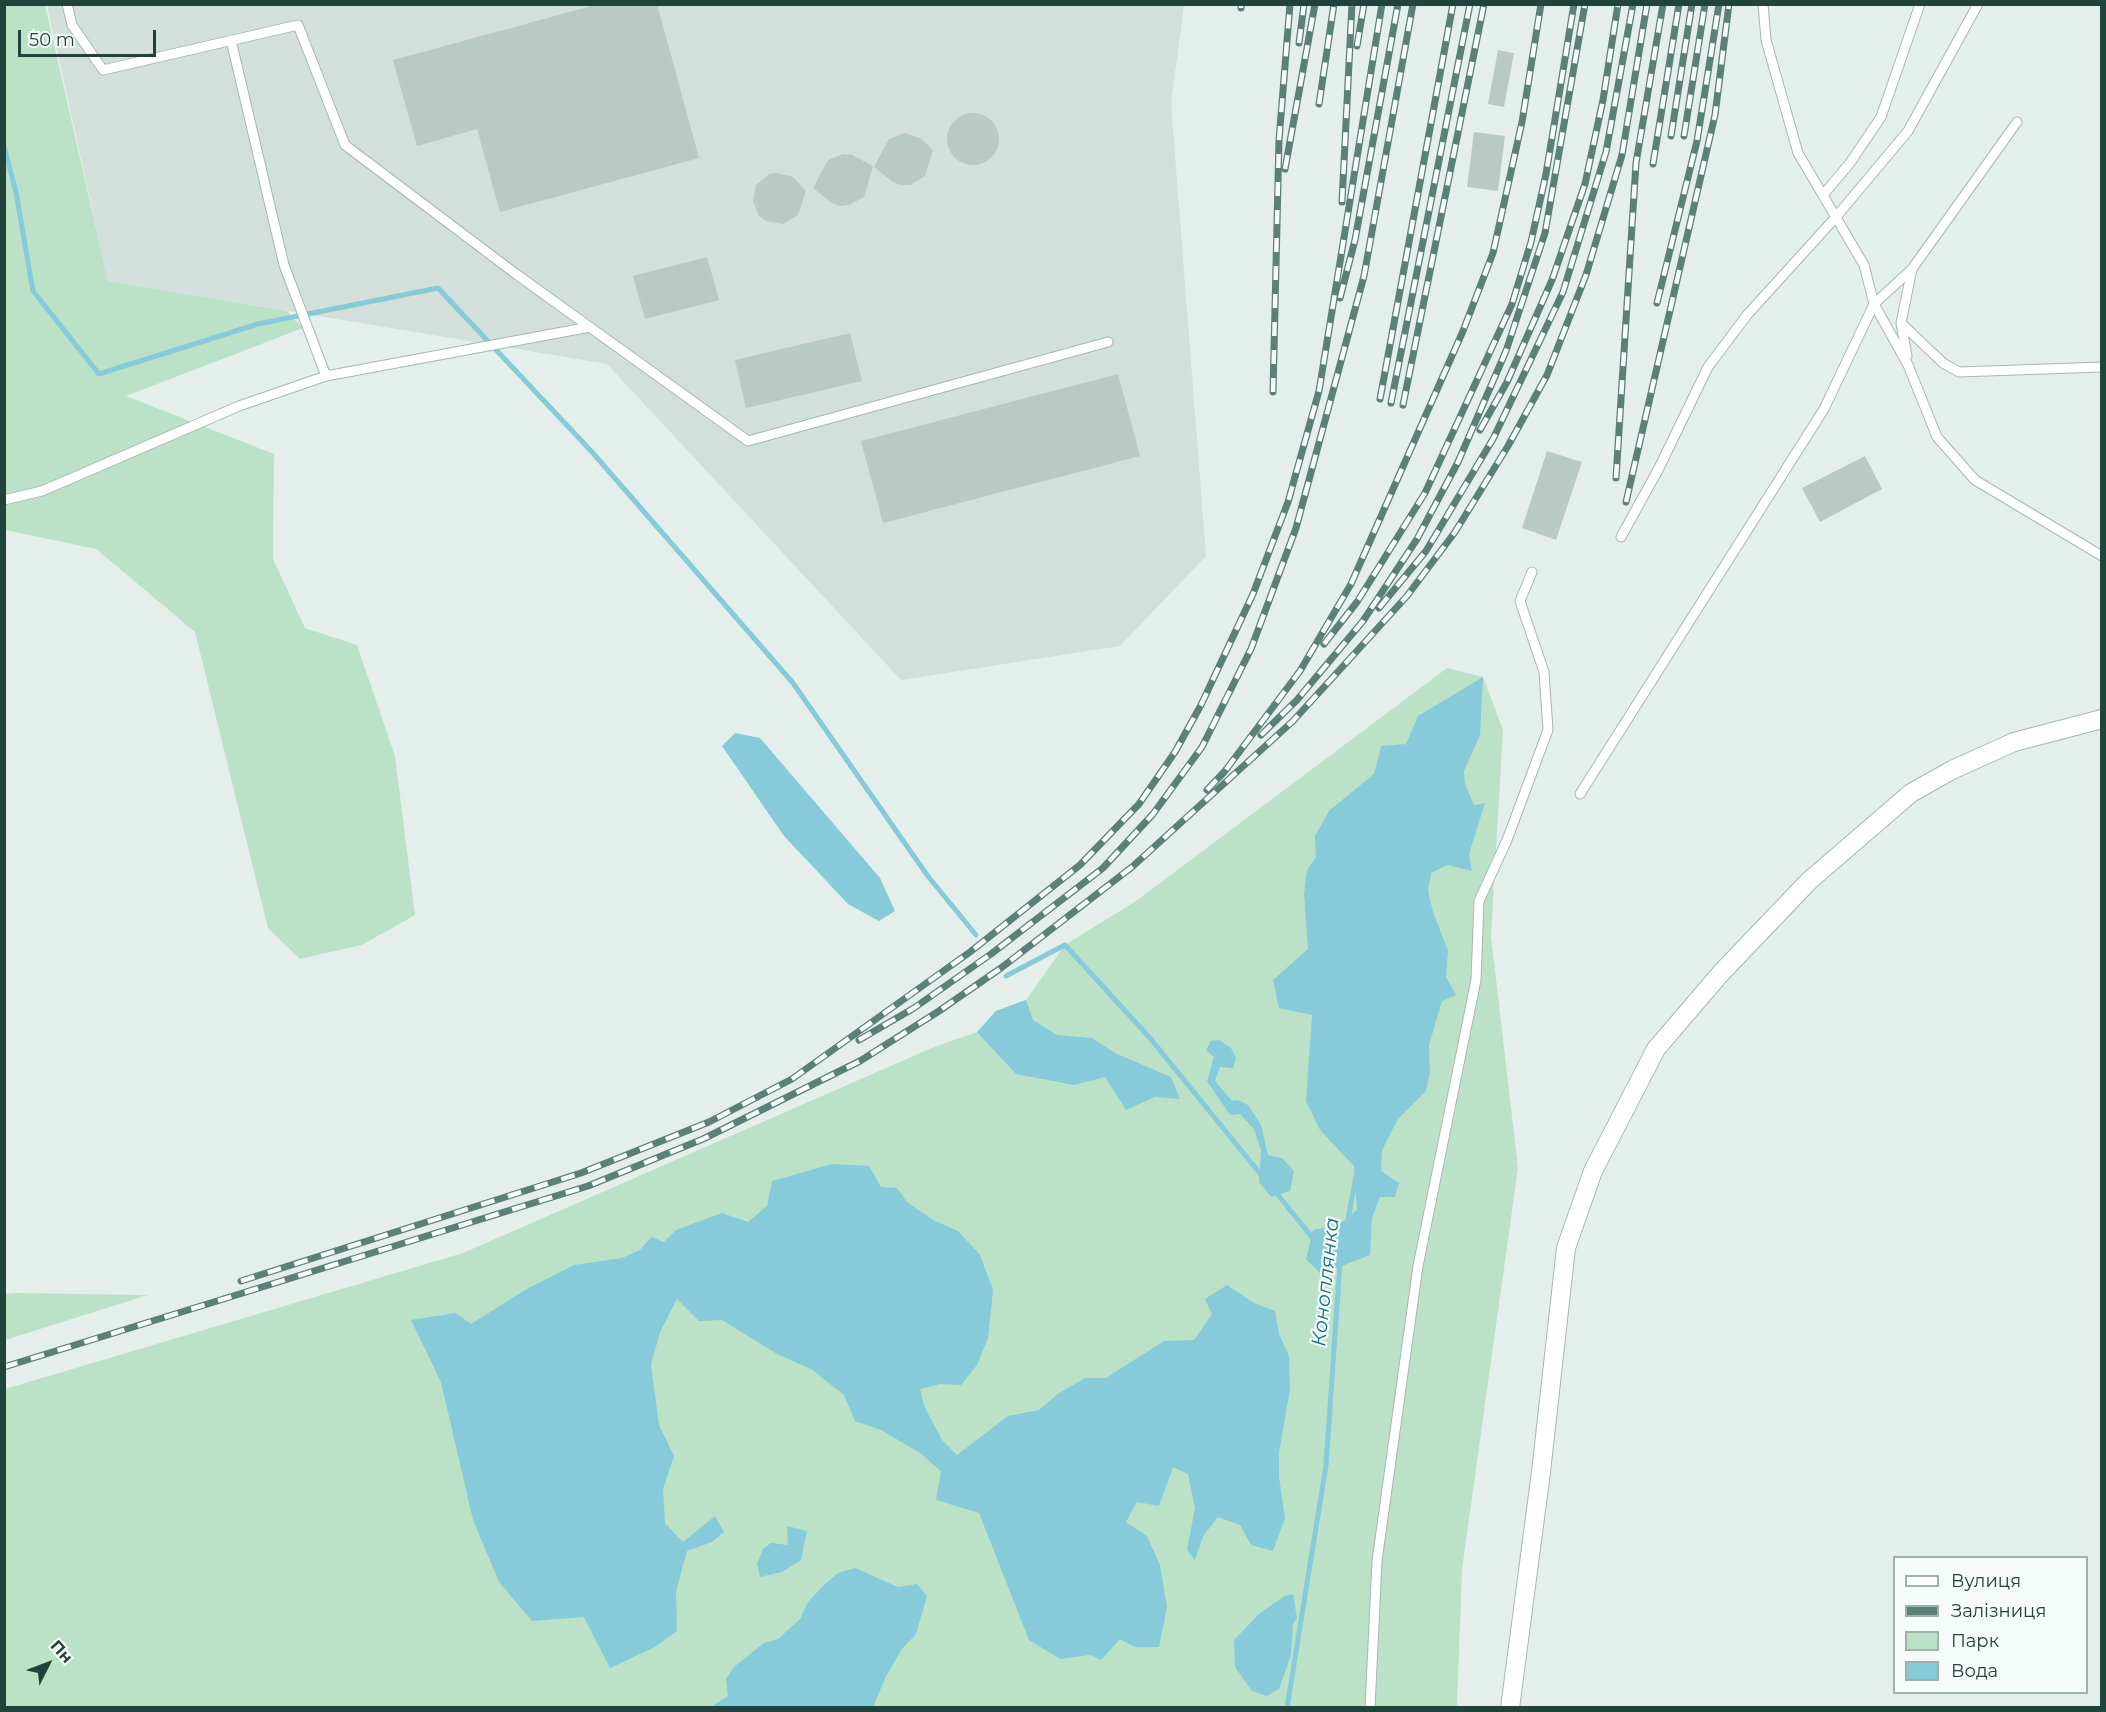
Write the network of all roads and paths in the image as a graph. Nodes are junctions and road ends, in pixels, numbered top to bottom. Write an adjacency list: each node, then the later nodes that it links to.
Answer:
1 (67, 4): 5 (lane)
2 (1763, 4): 7 (lane)
3 (1920, 4): 7 (lane)
4 (1978, 4): 8 (lane)
5 (231, 40): 12 (lane); 16 (lane)
6 (2017, 122): 9 (lane)
7 (1822, 195): 8 (lane)
8 (1836, 217): 10 (lane); 18 (lane)
9 (1911, 268): 10 (lane); 11 (lane)
10 (1875, 304): 14 (lane); 22 (lane)
11 (1901, 324): 14 (lane); 15 (lane)
12 (590, 327): 13 (lane); 16 (lane)
13 (1108, 342)
14 (1908, 365): 19 (lane)
15 (2102, 367)
16 (326, 376): 17 (lane)
17 (4, 500)
18 (1621, 537)
19 (2102, 556)
20 (1532, 572): 23 (lane)
21 (2102, 719): 24 (street)
22 (1580, 794)
23 (1370, 1707)
24 (1510, 1707)

